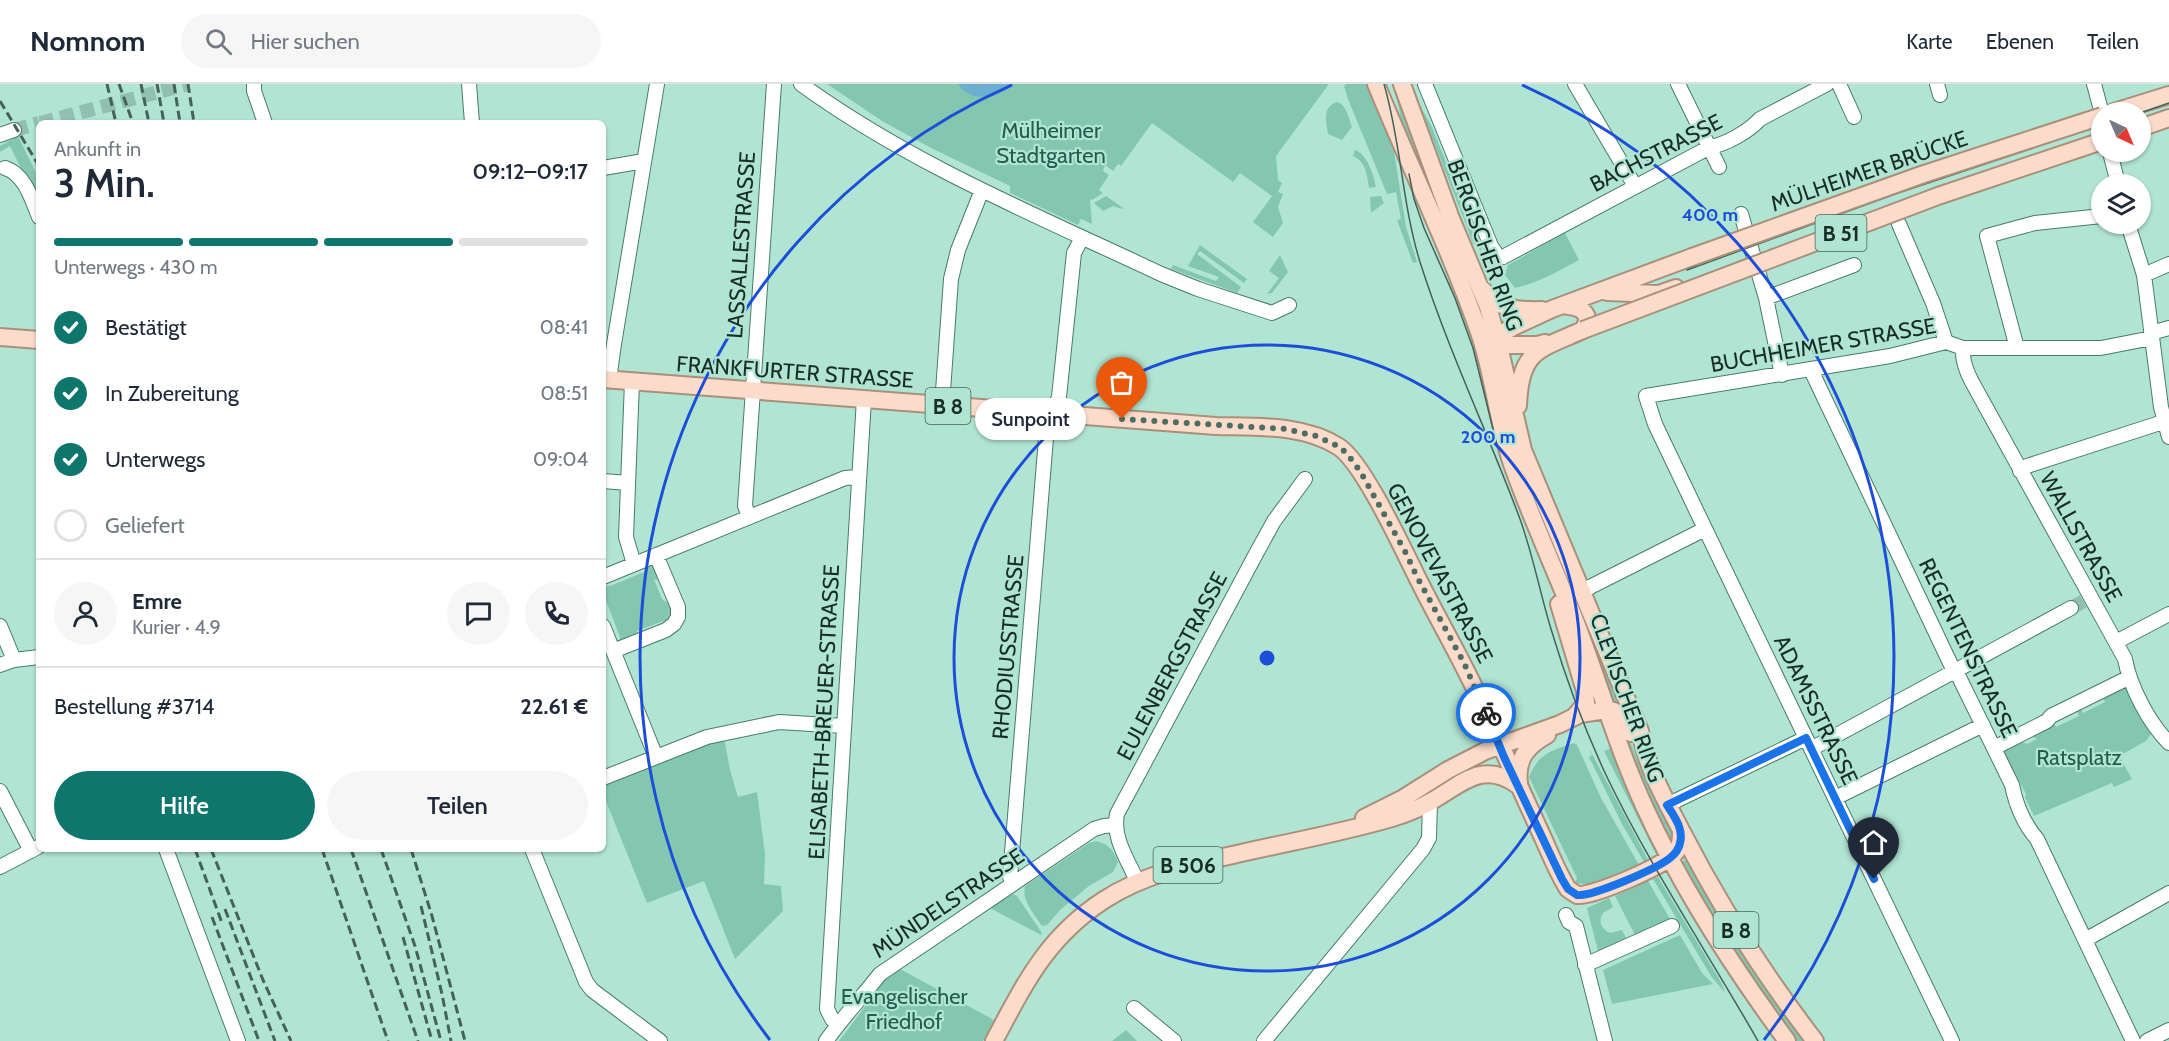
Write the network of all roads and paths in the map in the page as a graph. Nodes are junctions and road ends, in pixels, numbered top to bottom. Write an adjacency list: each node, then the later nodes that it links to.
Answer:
1 (254, 84): 20 (street)
2 (469, 84): 21 (street)
3 (657, 84): 28 (street)
4 (774, 84): 62 (street, LASSALLESTRASSE)
5 (801, 84): 33 (street)
6 (1376, 84): 54 (main road, BERGISCHER RING)
7 (1402, 84): 44 (main road, BERGISCHER RING)
8 (1425, 84): 40 (street, BERGISCHER RING)
9 (1575, 84): 32 (street)
10 (1678, 84): 27 (street)
11 (1827, 84): 27 (street, BACHSTRASSE)
12 (1839, 84): 18 (street)
13 (2094, 84): 15 (street)
14 (2169, 95): 16 (main road)
15 (2099, 102)
16 (2146, 102)
17 (2169, 116): 22 (main road)
18 (1854, 117)
19 (2091, 119): 45 (main road, MÜLHEIMER BRÜCKE / B 51, bridge)
20 (264, 120)
21 (472, 120)
22 (2151, 122)
23 (14, 130): 24 (street)
24 (0, 135)
25 (2091, 140): 45 (main road, MÜLHEIMER BRÜCKE / B 51)
26 (2091, 145): 50 (main road, MÜLHEIMER BRÜCKE / B 51, bridge)
27 (1710, 147): 30 (street); 32 (street, BACHSTRASSE)
28 (644, 161): 29 (street); 60 (street)
29 (606, 167)
30 (1719, 167)
31 (5, 168): 34 (street)
32 (1635, 186): 40 (street, BACHSTRASSE)
33 (982, 190): 39 (street); 65 (street)
34 (36, 211)
35 (1742, 214): 46 (street)
36 (2091, 217): 57 (street)
37 (1899, 224): 55 (street)
38 (2131, 234): 43 (street)
39 (1082, 238): 47 (street); 67 (street, RHODIUSSTRASSE)
40 (1503, 257)
41 (2169, 264): 43 (street)
42 (1854, 265): 46 (street)
43 (2144, 274): 51 (street)
44 (1479, 284): 48 (main road); 54 (main road, BERGISCHER RING)
45 (1600, 292): 48 (main road, MÜLHEIMER BRÜCKE / B 51)
46 (1766, 298): 59 (street)
47 (1289, 305)
48 (1558, 307): 50 (main road); 54 (main road, B 51)
49 (2169, 328): 51 (street, BUCHHEIMER STRASSE)
50 (1583, 330): 54 (main road, B 51); 69 (main road, B 51)
51 (2152, 336): 57 (street, BUCHHEIMER STRASSE); 66 (street)
52 (0, 337): 53 (main road)
53 (36, 340)
54 (1493, 342): 69 (main road, BERGISCHER RING); 79 (main road, CLEVISCHER RING)
55 (1946, 342): 56 (street, BUCHHEIMER STRASSE); 58 (street, BUCHHEIMER STRASSE)
56 (1963, 348): 57 (street, BUCHHEIMER STRASSE); 72 (street, WALLSTRASSE)
57 (2017, 348)
58 (1811, 370): 59 (street, BUCHHEIMER STRASSE); 93 (street, REGENTENSTRASSE)
59 (1782, 375): 63 (street, BUCHHEIMER STRASSE)
60 (606, 380): 61 (main road, FRANKFURTER STRASSE / B 8)
61 (632, 382): 62 (main road, FRANKFURTER STRASSE / B 8); 76 (street)
62 (752, 391): 64 (main road, FRANKFURTER STRASSE / B 8); 77 (street, LASSALLESTRASSE)
63 (1646, 396): 78 (street, ADAMSSTRASSE)
64 (864, 399): 65 (main road, FRANKFURTER STRASSE / B 8); 73 (street, ELISABETH-BREUER-STRASSE)
65 (942, 405): 67 (main road, FRANKFURTER STRASSE / B 8)
66 (2165, 406): 68 (street)
67 (1053, 414): 71 (main road, FRANKFURTER STRASSE / B 8); 121 (street, RHODIUSSTRASSE)
68 (2163, 422): 70 (street); 72 (street)
69 (1518, 425): 83 (main road, CLEVISCHER RING)
70 (2169, 437)
71 (1340, 447): 101 (main road, GENOVEVASTRASSE / B 8)
72 (2020, 471): 88 (street, WALLSTRASSE)
73 (859, 477): 77 (street); 98 (street, ELISABETH-BREUER-STRASSE)
74 (1305, 479): 112 (street, EULENBERGSTRASSE)
75 (606, 482): 76 (street)
76 (628, 483): 81 (street)
77 (749, 516): 80 (street)
78 (1705, 529): 83 (street); 99 (street, ADAMSSTRASSE)
79 (1541, 537): 95 (main road, CLEVISCHER RING); 96 (main road)
80 (656, 555): 81 (street); 89 (street)
81 (634, 564): 82 (street)
82 (606, 575)
83 (1582, 591): 103 (main road, CLEVISCHER RING)
84 (2071, 608): 93 (street)
85 (2169, 614): 88 (street)
86 (0, 626): 91 (street)
87 (606, 634): 89 (street)
88 (2115, 642): 94 (street, WALLSTRASSE)
89 (613, 651): 104 (street)
90 (36, 657): 91 (street)
91 (14, 660): 92 (street)
92 (0, 665)
93 (1955, 671): 97 (street, REGENTENSTRASSE); 99 (street)
94 (2128, 678): 100 (street, WALLSTRASSE); 102 (street)
95 (1606, 710): 96 (main road); 103 (main road); 118 (main road, CLEVISCHER RING)
96 (1568, 720): 101 (main road); 107 (main road)
97 (1983, 725): 102 (street, REGENTENSTRASSE); 109 (street)
98 (844, 726): 104 (street); 128 (street, ELISABETH-BREUER-STRASSE)
99 (1809, 743): 109 (street, ADAMSSTRASSE); 111 (street)
100 (2169, 743)
101 (1499, 745): 106 (main road); 107 (main road, GENOVEVASTRASSE / B 8); 114 (main road, B 506)
102 (1994, 748): 125 (street, REGENTENSTRASSE)
103 (1645, 754): 111 (main road, CLEVISCHER RING)
104 (656, 757): 105 (street)
105 (606, 777)
106 (1460, 783): 107 (main road, B 506); 110 (main road, B 506)
107 (1520, 787): 118 (main road, GENOVEVASTRASSE / B 8)
108 (0, 790): 115 (street)
109 (1835, 798): 139 (street, ADAMSSTRASSE)
110 (1430, 802): 114 (main road, B 506); 135 (street)
111 (1667, 805): 113 (main road, CLEVISCHER RING)
112 (1114, 825): 120 (street); 121 (street, MÜNDELSTRASSE)
113 (1681, 830): 118 (main road); 138 (main road, CLEVISCHER RING / B 8)
114 (1338, 831): 120 (main road, B 506)
115 (35, 849): 119 (street)
116 (167, 852): 130 (street)
117 (533, 852): 131 (street)
118 (1670, 858): 137 (main road, CLEVISCHER RING / B 8)
119 (0, 867)
120 (1137, 881): 133 (main road, B 506)
121 (1014, 884): 128 (street, MÜNDELSTRASSE)
122 (2169, 893): 125 (street)
123 (1566, 915): 126 (street)
124 (1672, 926): 126 (street)
125 (2085, 940): 140 (street, REGENTENSTRASSE)
126 (1585, 964): 136 (street)
127 (1134, 1008): 134 (street)
128 (838, 1025): 132 (street, MÜNDELSTRASSE)
129 (2169, 1030): 141 (street)
130 (238, 1041)
131 (660, 1041)
132 (826, 1041)
133 (994, 1041)
134 (1174, 1041)
135 (1264, 1041)
136 (1605, 1041)
137 (1787, 1041)
138 (1815, 1041)
139 (1952, 1041)
140 (2133, 1041)
141 (2147, 1041)

